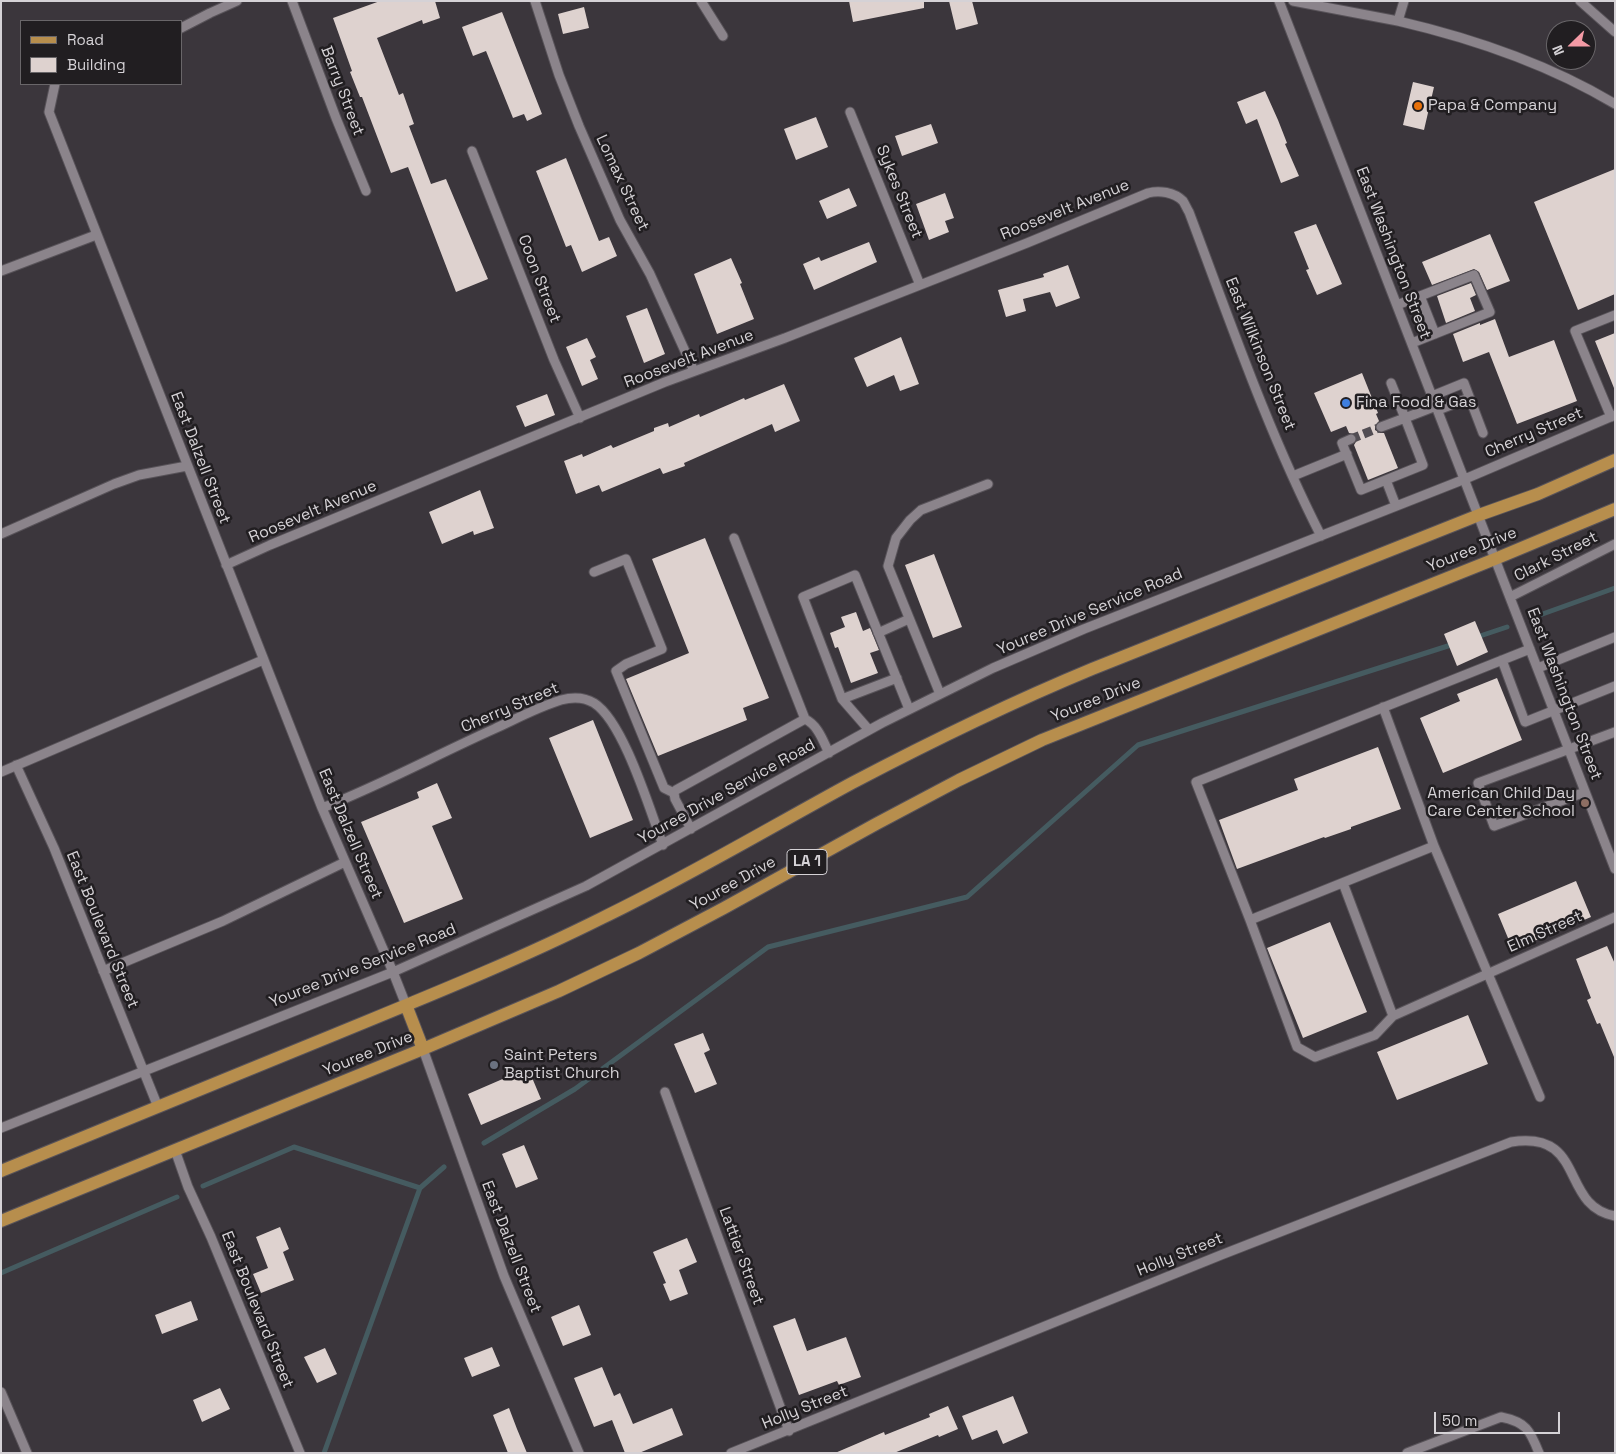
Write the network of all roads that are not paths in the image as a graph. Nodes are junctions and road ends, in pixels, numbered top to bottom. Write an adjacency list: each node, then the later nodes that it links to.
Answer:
1 (237, 1): 10 (street)
2 (292, 1): 17 (street, Barry Street)
3 (535, 1): 27 (street, Lomax Street)
4 (701, 1): 12 (street)
5 (1279, 1): 23 (street, East Washington Street)
6 (1292, 1): 9 (street)
7 (1404, 1): 9 (street)
8 (1580, 1): 11 (street)
9 (1398, 21): 14 (street)
10 (182, 27)
11 (1615, 32)
12 (723, 36)
13 (54, 85): 19 (street, East Dalzell Street)
14 (1615, 104)
15 (850, 112): 21 (street, Sykes Street)
16 (472, 150): 33 (street, Coon Street)
17 (366, 191)
18 (1165, 192): 21 (street, Roosevelt Avenue); 41 (street, East Wilkinson Street)
19 (96, 234): 20 (street); 40 (street, East Dalzell Street)
20 (1, 271)
21 (920, 285): 27 (street, Roosevelt Avenue)
22 (1420, 296): 23 (street); 25 (street); 25 (street)
23 (1397, 306): 26 (street, East Washington Street)
24 (1615, 315): 32 (street)
25 (1435, 334): 26 (street)
26 (1412, 343): 29 (street, East Washington Street)
27 (694, 371): 33 (street, Roosevelt Avenue)
28 (1391, 383): 34 (street)
29 (1432, 396): 30 (street); 31 (street, East Washington Street)
30 (1469, 398): 31 (street); 36 (street)
31 (1437, 408): 34 (street); 42 (street, East Washington Street)
32 (1613, 416): 42 (street, Cherry Street)
33 (580, 418): 53 (street, Roosevelt Avenue)
34 (1405, 418): 35 (street); 43 (street)
35 (1382, 427)
36 (1483, 433)
37 (1352, 439): 38 (street)
38 (1347, 454): 41 (street); 43 (street)
39 (1615, 460): 47 (main road, Youree Drive)
40 (187, 466): 48 (street); 53 (street, East Dalzell Street)
41 (1293, 476): 49 (street, East Wilkinson Street)
42 (1464, 479): 45 (street, Youree Drive Service Road); 47 (street, East Washington Street)
43 (1386, 480): 45 (street)
44 (988, 484): 56 (street)
45 (1396, 506): 49 (street, Youree Drive Service Road)
46 (1615, 509): 52 (main road, Youree Drive / LA 1)
47 (1479, 515): 52 (street, East Washington Street); 91 (main road, Youree Drive)
48 (1, 534)
49 (1321, 536): 65 (street, Youree Drive Service Road)
50 (734, 538): 70 (street)
51 (1615, 544): 55 (street, Clark Street)
52 (1495, 559): 55 (street, East Washington Street); 93 (main road, Youree Drive / LA 1)
53 (226, 565): 60 (street, East Dalzell Street)
54 (594, 572): 78 (street)
55 (1510, 597): 59 (street, East Washington Street)
56 (909, 619): 57 (street); 65 (street)
57 (878, 632): 63 (street); 66 (street)
58 (1615, 637): 62 (street)
59 (1530, 649): 61 (street); 62 (street, East Washington Street)
60 (263, 660): 75 (street); 79 (street, East Dalzell Street)
61 (1502, 660): 67 (street); 69 (street)
62 (1538, 668): 69 (street, East Washington Street)
63 (897, 678): 66 (street); 68 (street)
64 (1615, 686): 69 (street)
65 (940, 694): 68 (street, Youree Drive Service Road)
66 (842, 699): 71 (street)
67 (1383, 707): 82 (street); 87 (street)
68 (909, 709): 71 (street, Youree Drive Service Road)
69 (1554, 710): 73 (street, East Washington Street)
70 (805, 719): 74 (street); 78 (street)
71 (869, 730): 74 (street, Youree Drive Service Road)
72 (1615, 732): 73 (street)
73 (1568, 749): 77 (street, East Washington Street); 77 (street)
74 (829, 753): 80 (street, Youree Drive Service Road)
75 (16, 766): 76 (street); 88 (street, East Boulevard Street)
76 (1, 772)
77 (1585, 792): 84 (street, East Washington Street)
78 (674, 793): 80 (street)
79 (322, 808): 81 (street, Cherry Street); 83 (street, East Dalzell Street)
80 (691, 829): 81 (street, Youree Drive Service Road)
81 (663, 845): 89 (street, Youree Drive Service Road)
82 (1434, 846): 85 (street); 90 (street)
83 (345, 862): 88 (street); 89 (street, East Dalzell Street)
84 (1615, 869)
85 (1343, 883): 87 (street); 92 (street)
86 (1615, 918): 90 (street, Elm Street)
87 (1250, 920): 92 (street)
88 (102, 971): 94 (street, East Boulevard Street)
89 (393, 972): 91 (street, East Dalzell Street); 94 (street, Youree Drive Service Road)
90 (1487, 974): 92 (street, Elm Street); 96 (street)
91 (406, 1005): 93 (main road); 97 (main road, Youree Drive)
92 (1393, 1016)
93 (423, 1049): 99 (main road, Youree Drive / LA 1); 107 (street, East Dalzell Street)
94 (144, 1070): 97 (street, East Boulevard Street); 98 (street, Youree Drive Service Road)
95 (665, 1092): 104 (street, Lattier Street)
96 (1540, 1096)
97 (158, 1107): 100 (main road, Youree Drive)
98 (1, 1128)
99 (175, 1150): 102 (main road, Youree Drive / LA 1); 106 (street, East Boulevard Street)
100 (1, 1171)
101 (1615, 1216): 104 (street, Holly Street)
102 (1, 1220)
103 (1, 1392): 105 (street)
104 (789, 1430): 108 (street, Holly Street)
105 (27, 1453)
106 (300, 1453)
107 (580, 1453)
108 (731, 1453)
109 (1407, 1453): 110 (street)
110 (1539, 1453)

